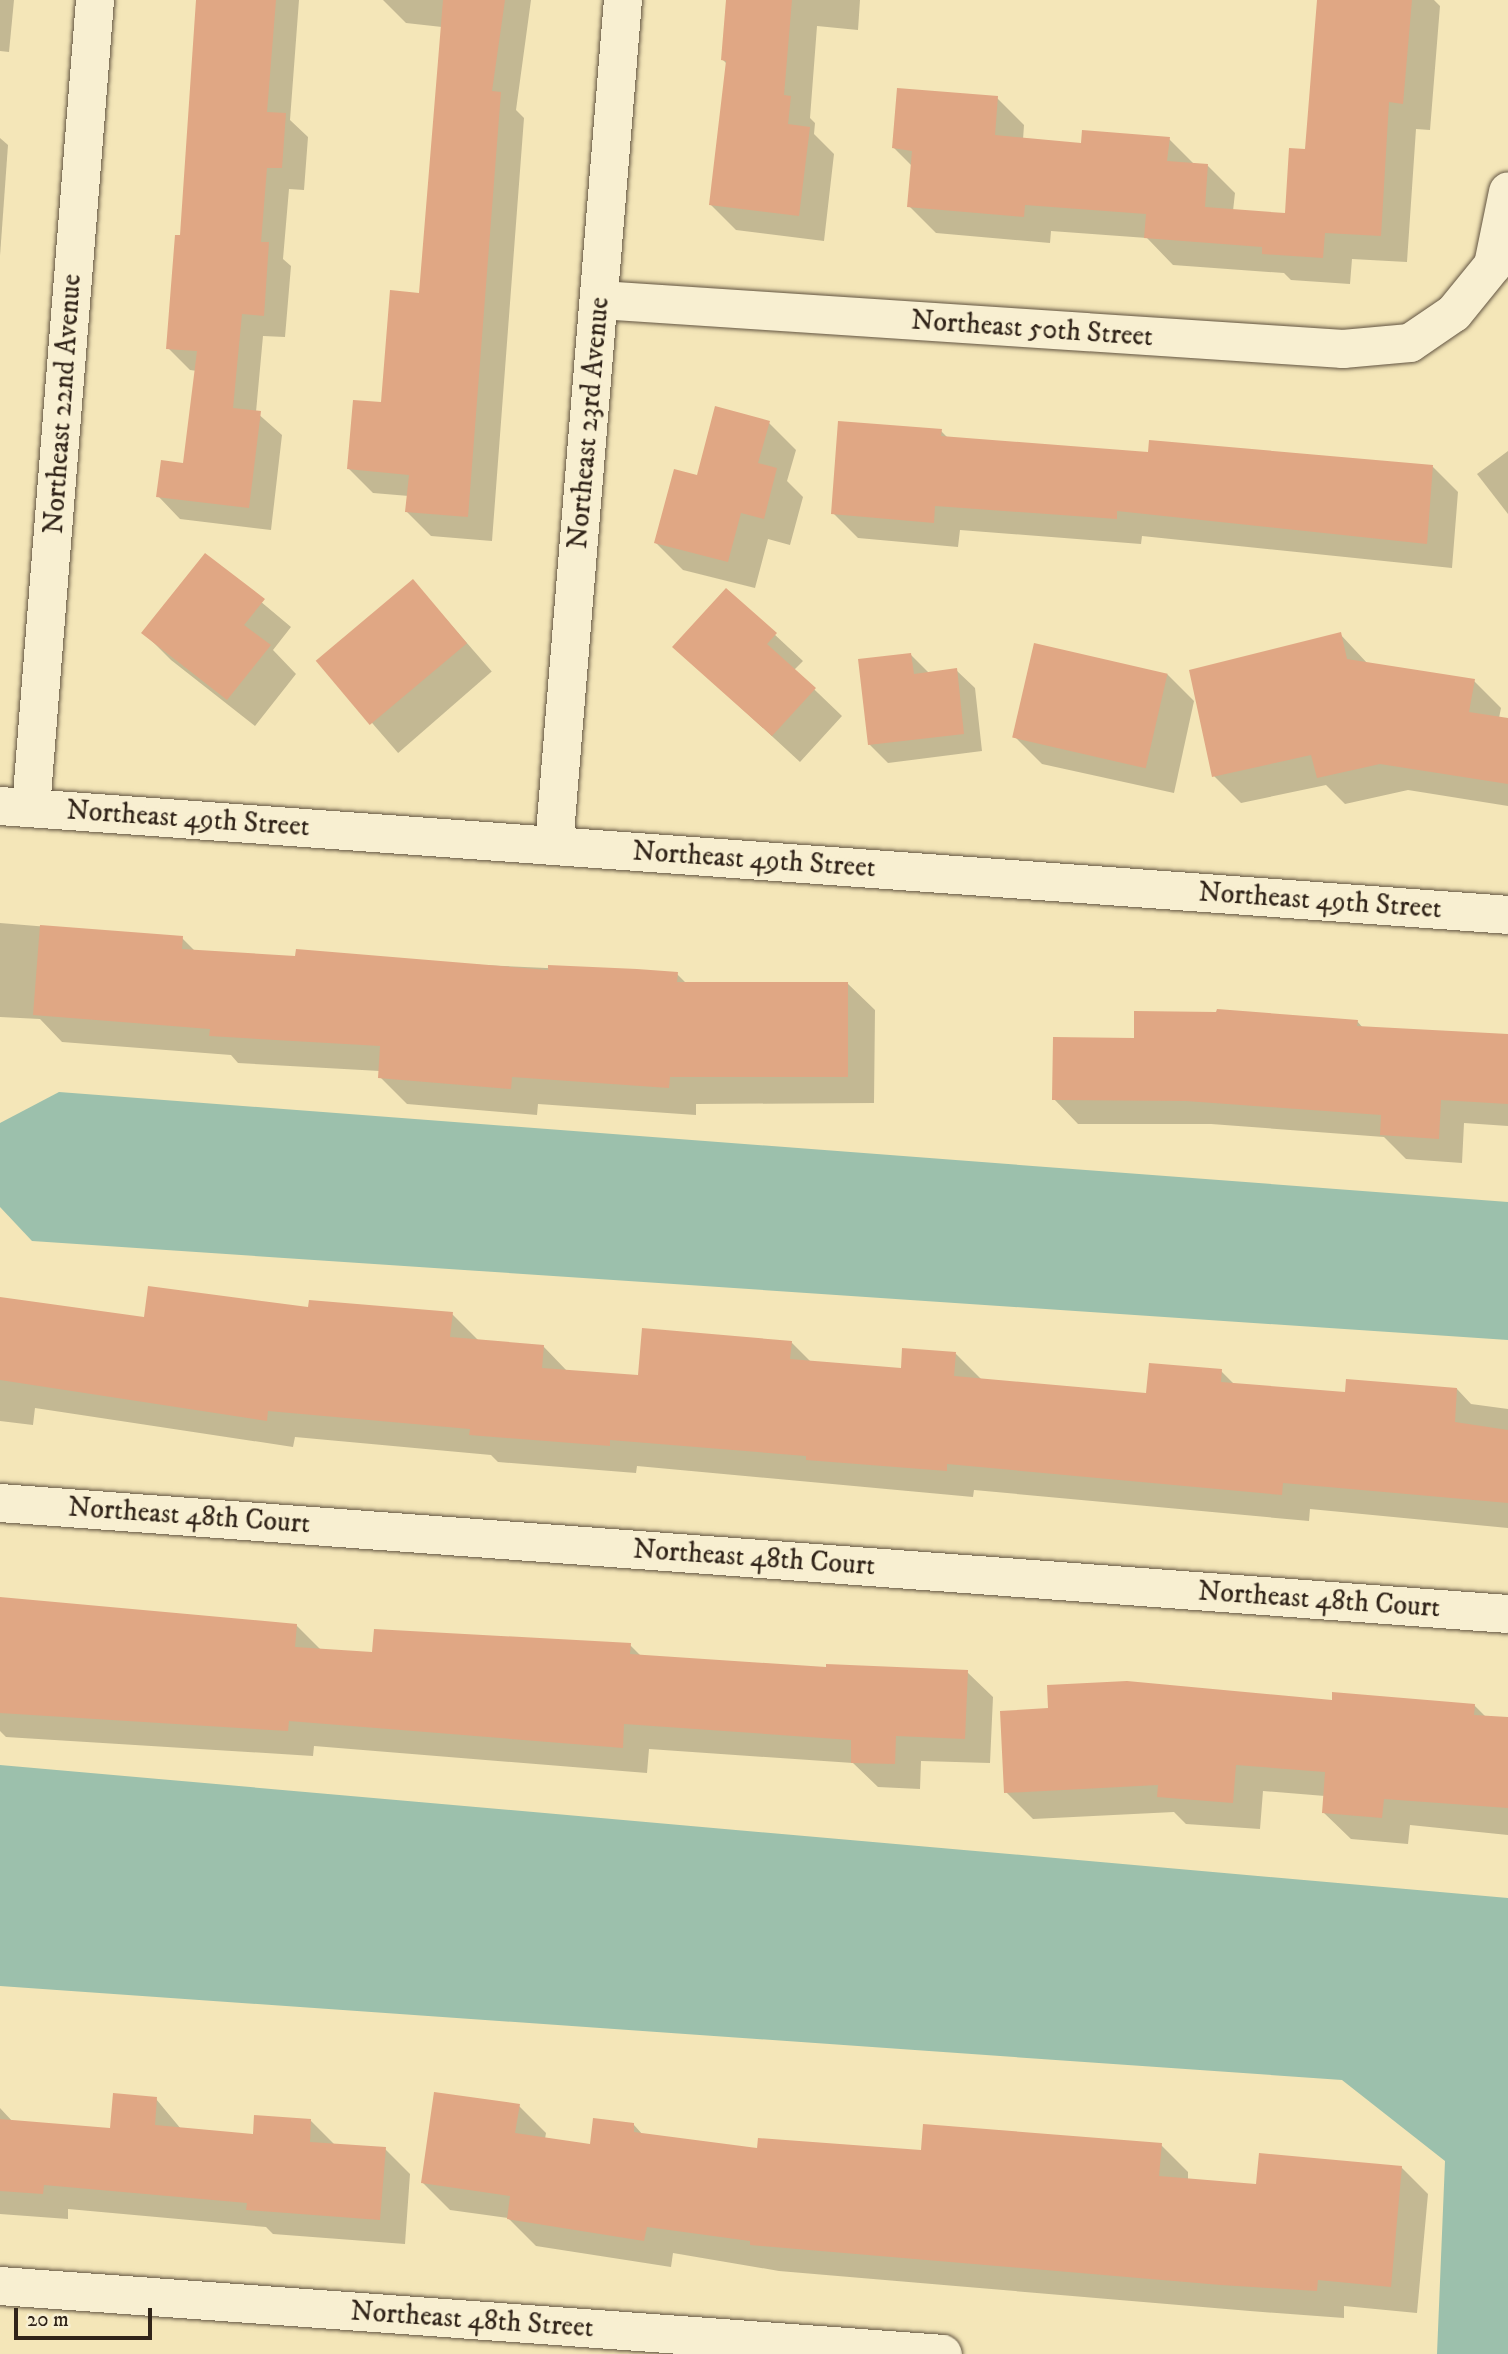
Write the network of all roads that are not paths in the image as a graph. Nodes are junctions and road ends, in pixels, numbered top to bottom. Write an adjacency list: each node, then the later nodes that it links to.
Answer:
1 (95, 0): 5 (street, Northeast 22nd Avenue)
2 (623, 0): 4 (street, Northeast 23rd Avenue)
3 (1508, 192): 4 (street, Northeast 50th Street)
4 (600, 300): 6 (street, Northeast 23rd Avenue)
5 (16, 807): 6 (street, Northeast 49th Street)
6 (554, 846): 7 (street, Northeast 49th Street)
7 (1508, 915)
8 (0, 1503): 9 (street, Northeast 48th Court)
9 (1508, 1614)
10 (0, 2286): 11 (street, Northeast 48th Street)
11 (943, 2354)

